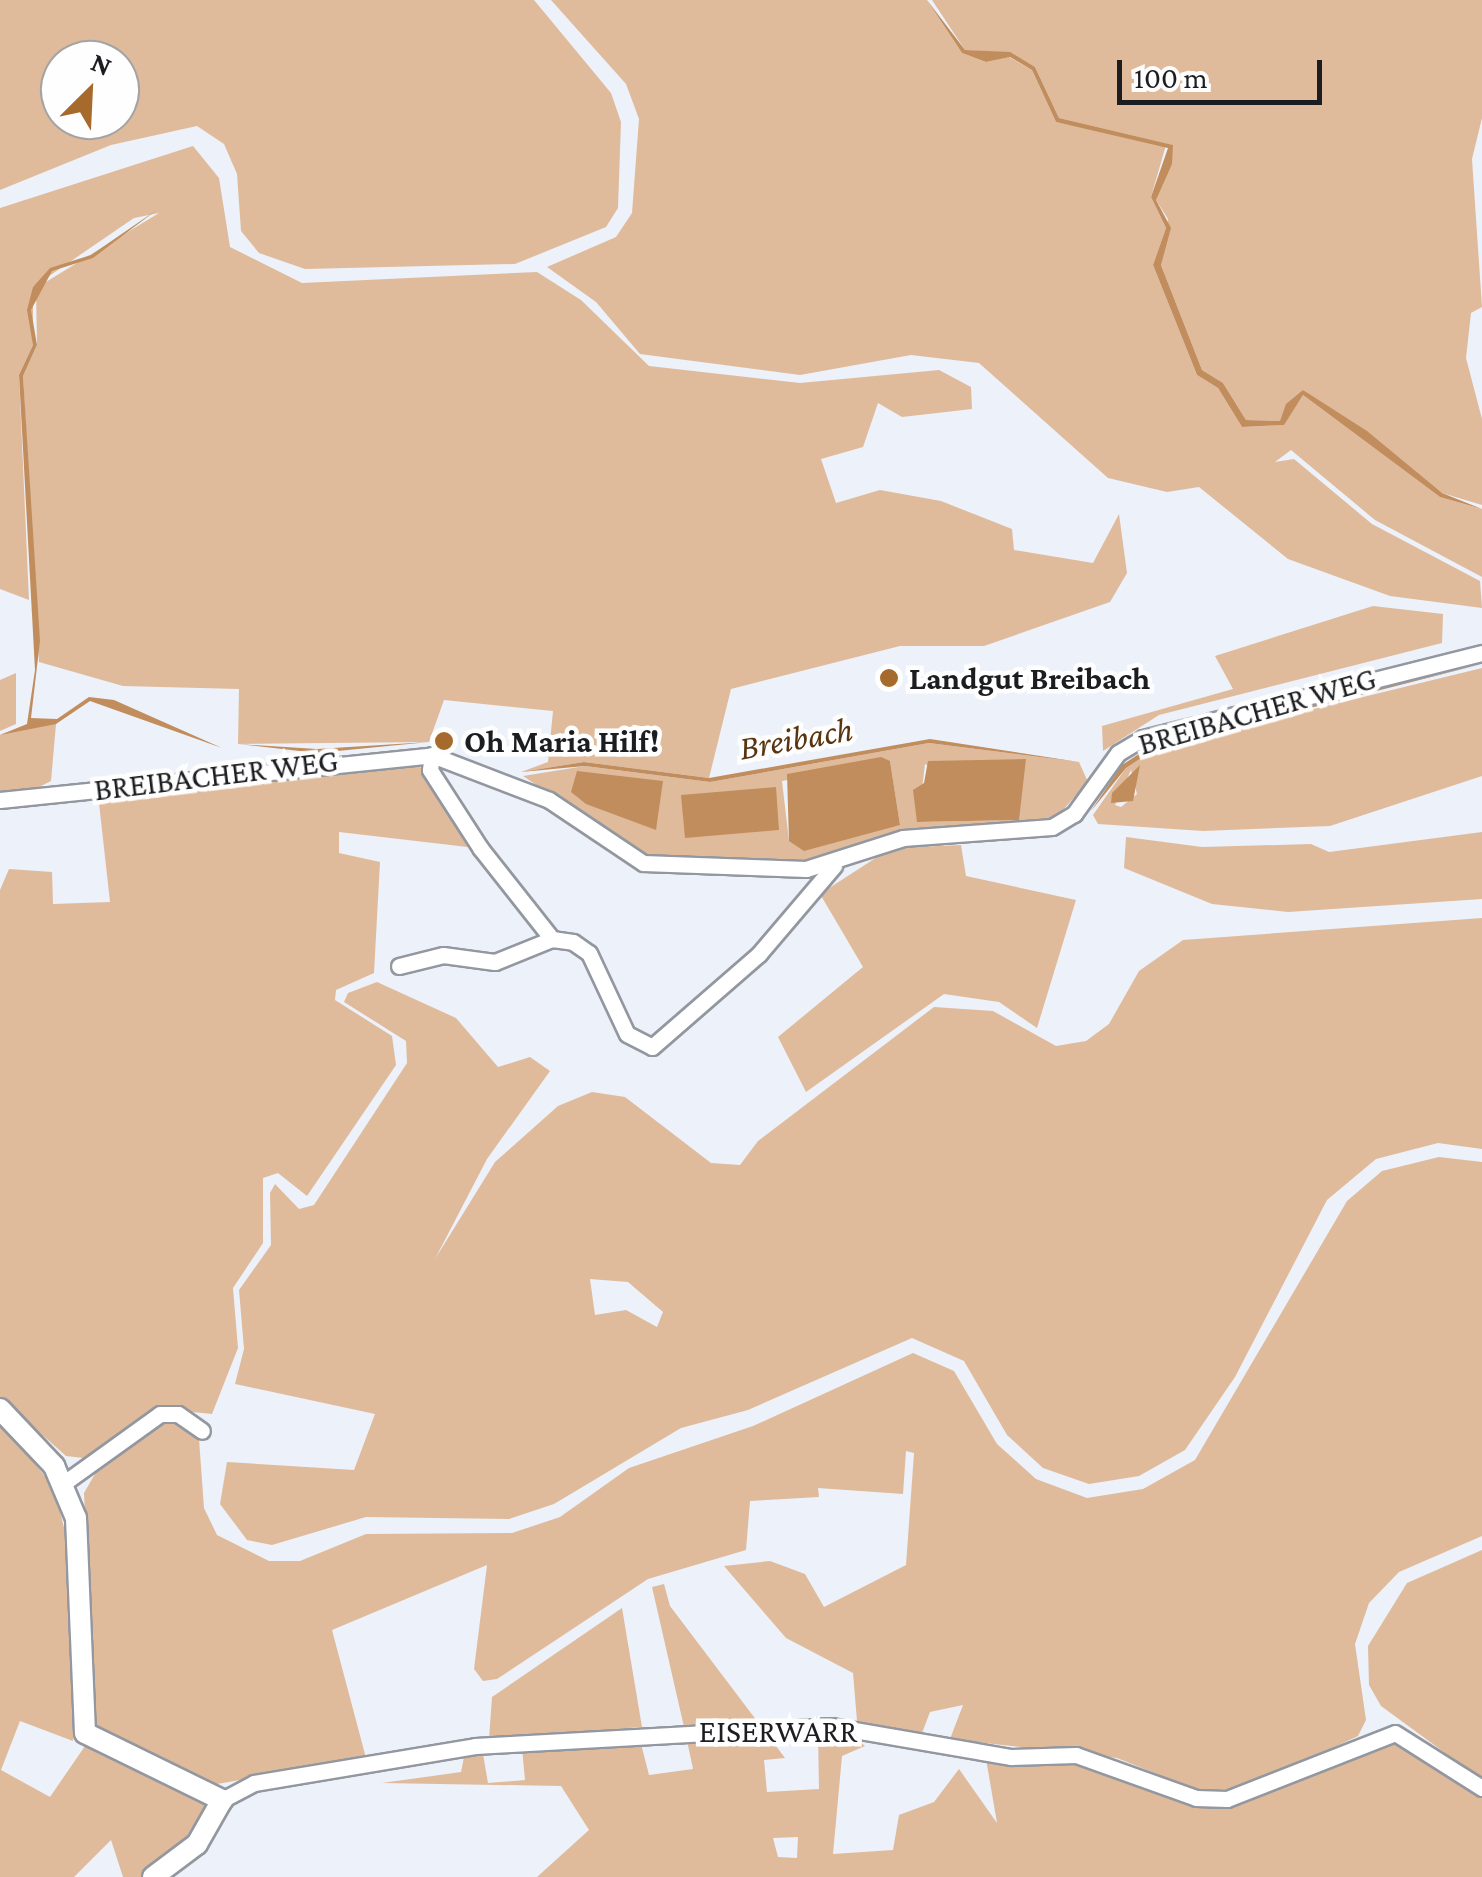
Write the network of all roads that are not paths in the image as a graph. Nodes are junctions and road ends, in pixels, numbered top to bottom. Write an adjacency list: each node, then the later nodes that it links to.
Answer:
1 (1482, 653): 4 (street, BREIBACHER WEG)
2 (432, 755): 3 (street, BREIBACHER WEG); 4 (street, BREIBACHER WEG); 5 (street, BREIBACHER WEG)
3 (0, 800)
4 (834, 866): 5 (street, BREIBACHER WEG)
5 (552, 939): 6 (street)
6 (399, 966)
7 (0, 1409): 9 (street)
8 (202, 1431): 9 (street)
9 (64, 1483): 11 (street)
10 (1482, 1788): 11 (street, EISERWARR)
11 (222, 1800): 12 (street)
12 (153, 1877)

